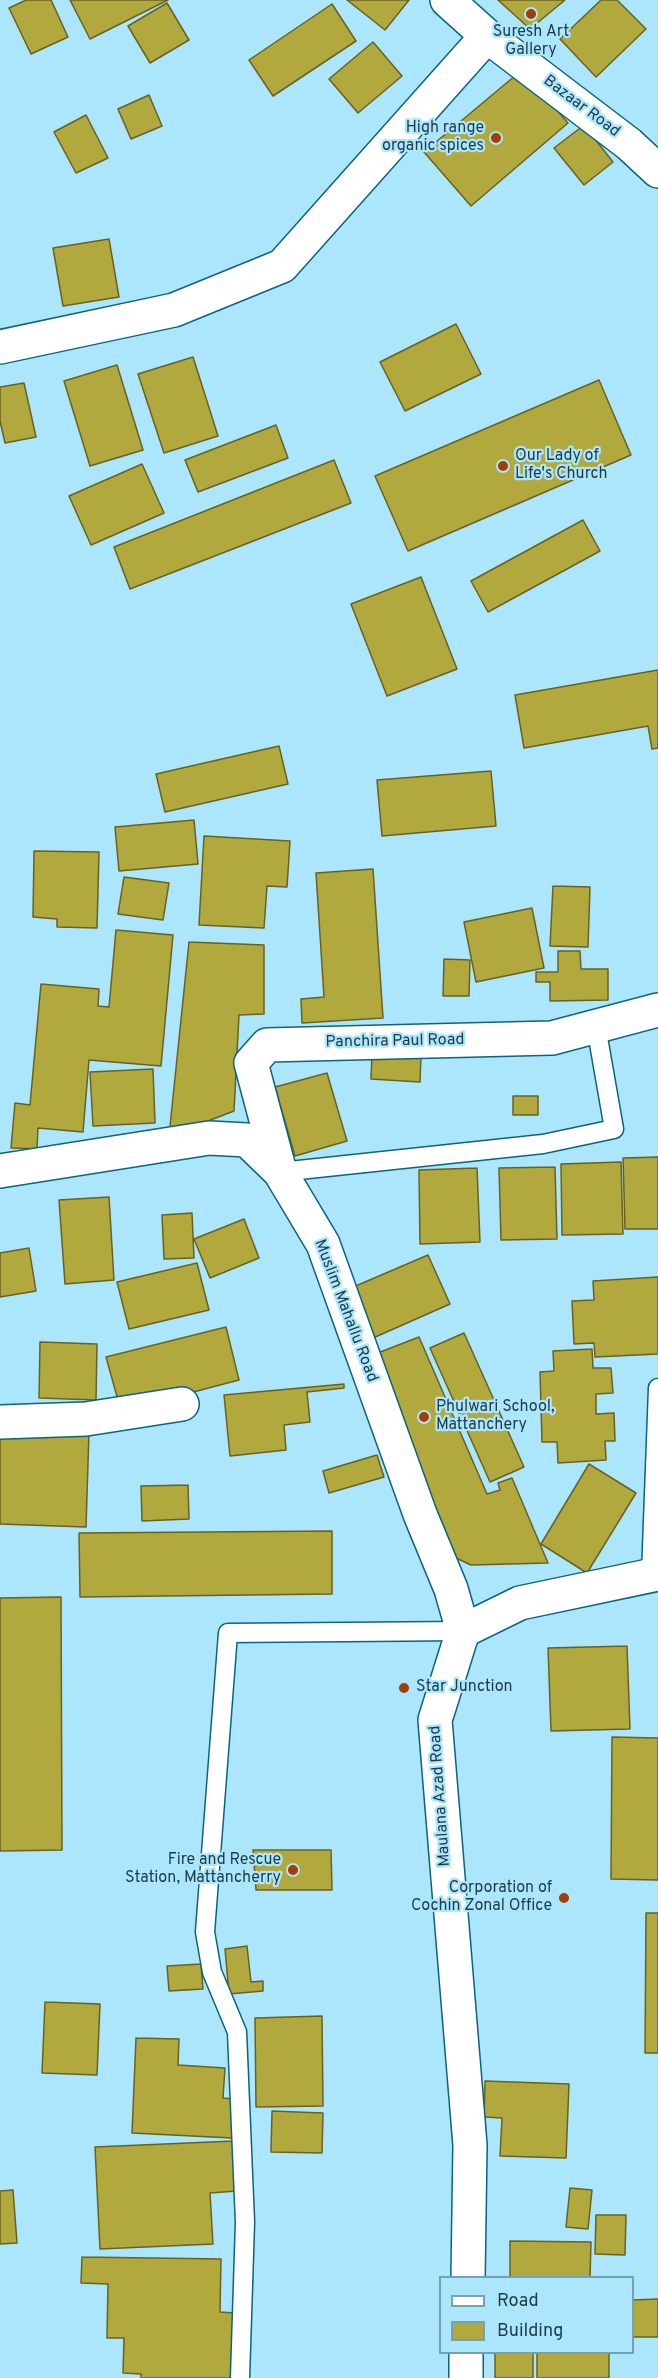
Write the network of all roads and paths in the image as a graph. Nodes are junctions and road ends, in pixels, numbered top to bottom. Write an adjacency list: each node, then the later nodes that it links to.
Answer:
1 (447, 0): 2 (street, Bazaar Road)
2 (486, 36): 3 (street, Bazaar Road); 4 (street)
3 (658, 171)
4 (0, 347)
5 (658, 1010): 6 (street, Panchira Paul Road)
6 (596, 1026): 8 (lane); 8 (street, Panchira Paul Road)
7 (0, 1171): 8 (street, Muslim Mahallu Road)
8 (280, 1173): 13 (street, Muslim Mahallu Road)
9 (658, 1388): 12 (lane)
10 (182, 1404): 11 (street)
11 (0, 1422)
12 (655, 1575): 13 (street)
13 (463, 1631): 14 (street, Maulana Azad Road); 16 (lane)
14 (468, 2276)
15 (466, 2354): 17 (street)
16 (240, 2378)
17 (466, 2378)

